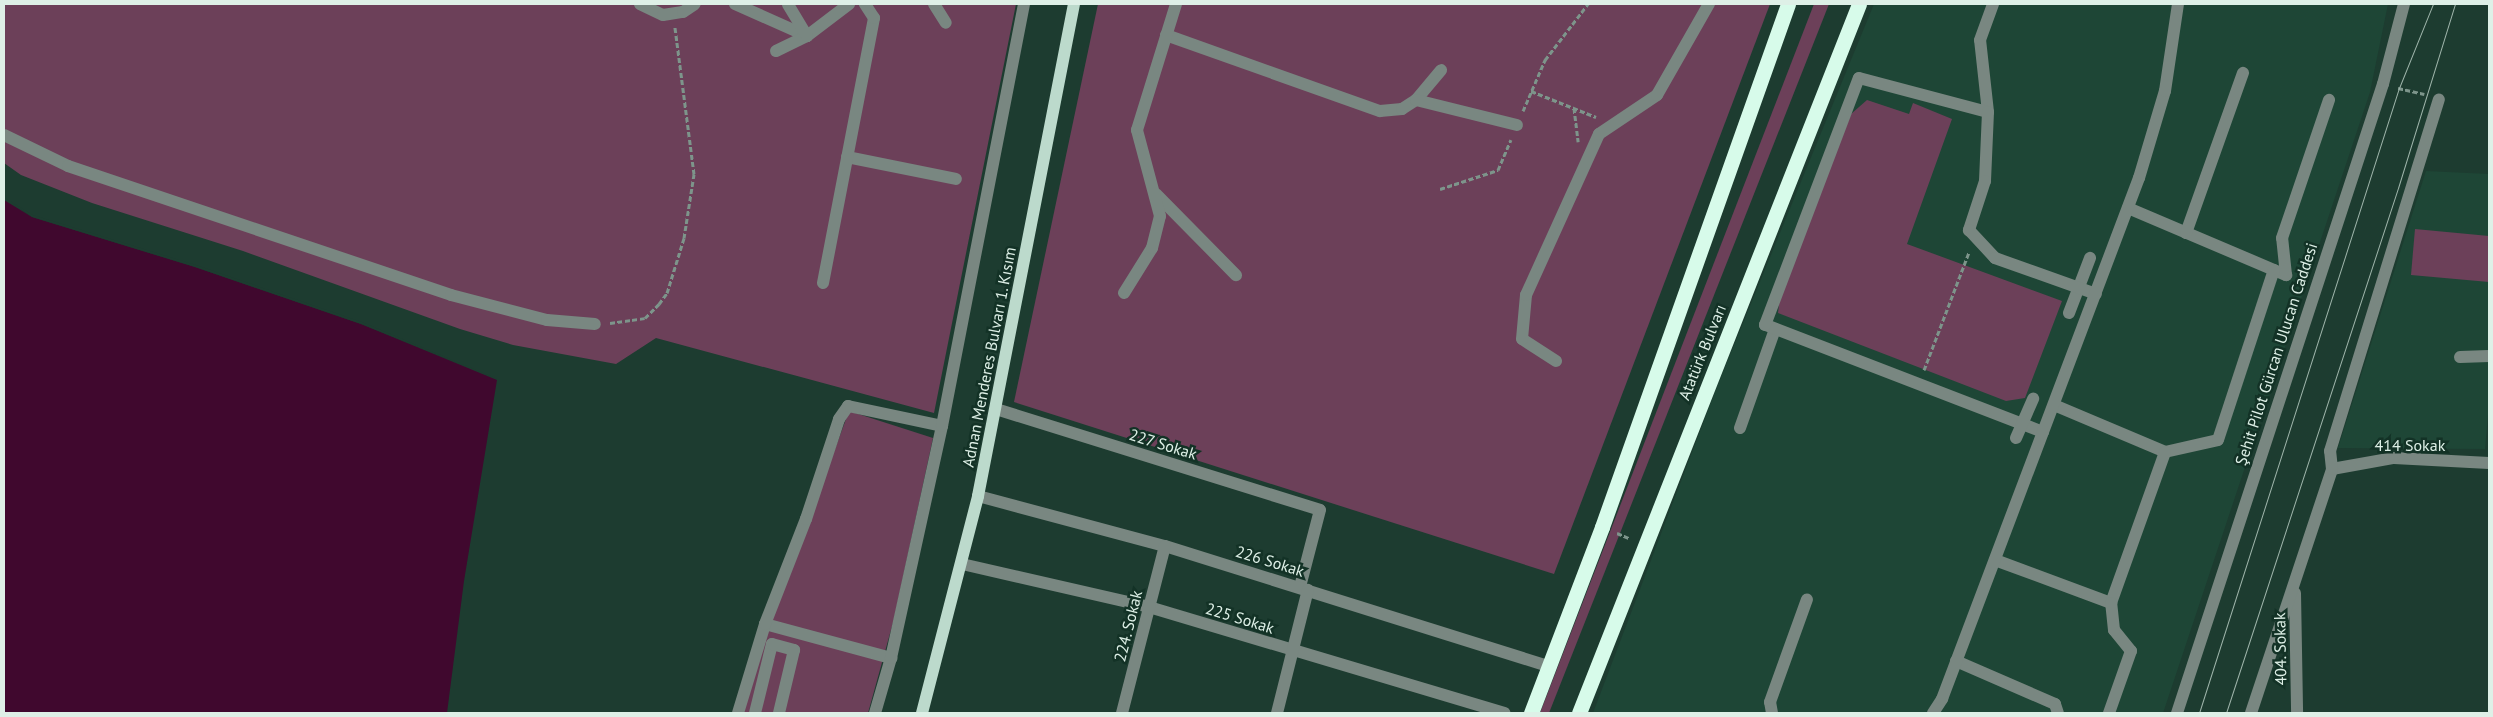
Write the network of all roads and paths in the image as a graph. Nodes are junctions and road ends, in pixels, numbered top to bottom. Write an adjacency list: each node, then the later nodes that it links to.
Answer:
1 (640, 4): 18 (street)
2 (695, 4): 18 (street)
3 (735, 4): 21 (street)
4 (788, 4): 21 (street)
5 (848, 4): 21 (street)
6 (865, 4): 34 (street)
7 (934, 4): 19 (street)
8 (1024, 4): 59 (street)
9 (1074, 4): 57 (main road, Adnan Menderes Bulvarı 1. Kısım)
10 (1176, 4): 20 (street)
11 (1588, 4): 26 (path)
12 (1709, 4): 31 (street)
13 (1788, 4): 67 (highway, Atatürk Bulvarı)
14 (1859, 4): 68 (highway, Atatürk Bulvarı)
15 (1993, 4): 30 (street)
16 (2178, 4): 38 (street)
17 (2404, 4): 25 (street, Şehit Pilot Gürcan Ulucan Caddesi)
18 (673, 14): 49 (path)
19 (946, 23)
20 (1166, 35): 28 (street); 37 (street)
21 (807, 36): 22 (street)
22 (776, 50)
23 (1441, 70): 28 (street)
24 (2244, 73): 40 (street)
25 (2383, 84): 27 (path); 98 (street, Şehit Pilot Gürcan Ulucan Caddesi)
26 (1531, 91): 31 (path); 32 (path)
27 (2439, 99): 65 (street)
28 (1416, 100): 32 (street)
29 (2329, 100): 42 (street)
30 (1988, 112): 39 (street); 50 (street)
31 (1615, 124): 53 (street)
32 (1517, 125): 36 (path)
33 (4, 135): 49 (street)
34 (847, 158): 35 (street); 44 (street)
35 (956, 179)
36 (1440, 189)
37 (1156, 194): 43 (street); 46 (street)
38 (2128, 208): 40 (street); 47 (street)
39 (1969, 230): 45 (street); 54 (path)
40 (2186, 233): 42 (street)
41 (2090, 258): 45 (street)
42 (2274, 270): 63 (street)
43 (1236, 275)
44 (823, 283)
45 (2078, 288): 47 (street); 48 (street)
46 (1124, 293)
47 (2096, 294): 56 (street)
48 (2069, 313)
49 (595, 324)
50 (1775, 330): 54 (street); 60 (street)
51 (2460, 356): 52 (street)
52 (2489, 356)
53 (1556, 361)
54 (1918, 384): 58 (street)
55 (2033, 399): 58 (street)
56 (2054, 405): 61 (street); 63 (street)
57 (996, 409): 66 (main road, Adnan Menderes Bulvarı 1. Kısım); 73 (street, 227 Sokak)
58 (2022, 424): 61 (street); 62 (street)
59 (942, 426): 77 (street); 81 (street)
60 (1740, 428)
61 (2043, 432): 70 (street)
62 (2016, 438)
63 (2165, 452): 75 (street)
64 (2489, 463): 65 (street, 414 Sokak)
65 (2332, 469): 72 (street)
66 (978, 496): 69 (street, 226 Sokak); 71 (main road, Adnan Menderes Bulvarı 1. Kısım)
67 (1602, 527): 68 (path); 83 (highway, Atatürk Bulvarı)
68 (1645, 545): 93 (highway, Atatürk Bulvarı)
69 (1165, 546): 73 (street, 226 Sokak); 76 (street, 224. Sokak)
70 (1995, 560): 75 (street); 82 (street)
71 (962, 564): 76 (street, 225 Sokak); 88 (main road, Adnan Menderes Bulvarı 1. Kısım)
72 (2295, 584): 99 (street); 100 (street, 404. Sokak)
73 (1304, 589): 80 (street); 83 (street, 226 Sokak)
74 (1807, 599): 94 (street)
75 (2112, 603): 97 (street)
76 (1149, 607): 80 (street, 225 Sokak); 89 (street, 224. Sokak)
77 (765, 624): 78 (street); 84 (street)
78 (795, 633): 79 (street); 81 (street)
79 (789, 649): 85 (street); 86 (street)
80 (1293, 651): 90 (street); 91 (street, 225 Sokak)
81 (891, 658): 87 (street)
82 (1956, 661): 95 (street); 96 (street)
83 (1549, 666): 92 (highway, Atatürk Bulvarı)
84 (738, 713)
85 (755, 713)
86 (779, 713)
87 (875, 713)
88 (922, 713)
89 (1122, 713)
90 (1277, 713)
91 (1505, 713)
92 (1531, 713)
93 (1579, 713)
94 (1772, 713)
95 (1933, 713)
96 (2058, 713)
97 (2109, 713)
98 (2177, 713)
99 (2251, 713)
100 (2297, 713)

